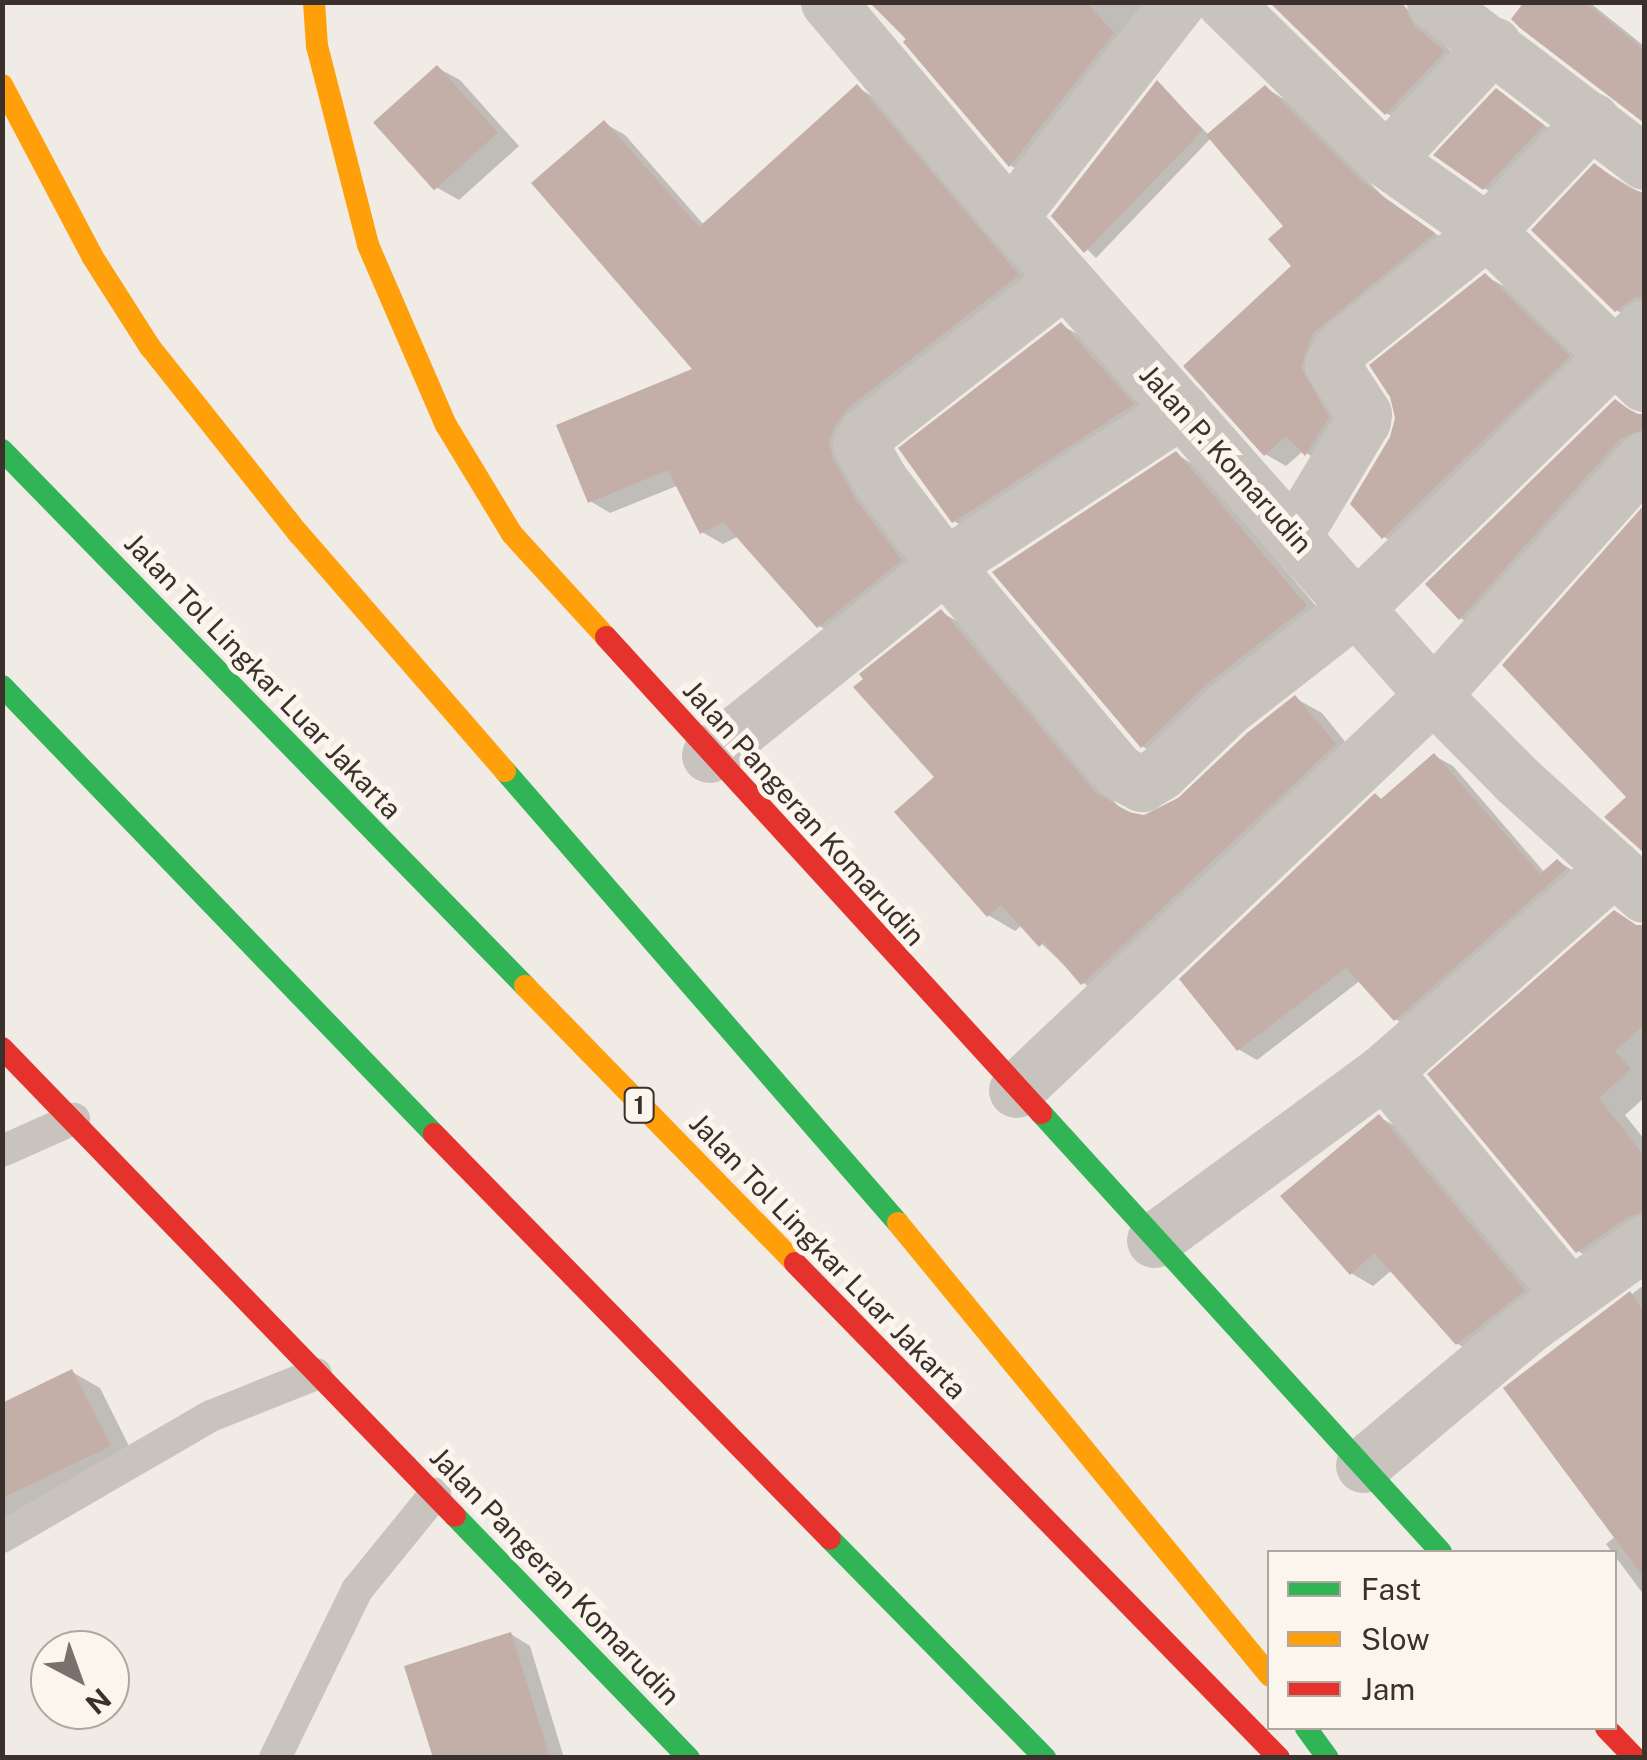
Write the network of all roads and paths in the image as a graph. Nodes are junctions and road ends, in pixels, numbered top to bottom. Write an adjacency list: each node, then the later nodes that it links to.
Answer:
1 (314, 2): 23 (main road, Jalan Pangeran Komarudin)
2 (828, 2): 11 (street, Jalan P. Komarudin)
3 (1178, 2): 11 (street)
4 (1224, 2): 9 (street)
5 (1434, 2): 6 (street)
6 (1494, 44): 8 (street); 9 (street)
7 (2, 85): 38 (main road)
8 (1592, 120): 10 (street); 12 (street)
9 (1386, 160): 12 (street)
10 (1644, 162)
11 (1010, 218): 13 (street, Jalan P. Komarudin)
12 (1487, 231): 14 (street); 18 (street)
13 (1065, 279): 15 (street, Jalan P. Komarudin); 19 (street)
14 (1634, 356): 20 (street)
15 (1182, 410): 18 (street, Jalan P. Komarudin); 19 (street)
16 (2, 450): 44 (main road, Jalan Tol Lingkar Luar Jakarta / 1)
17 (1644, 459): 22 (street)
18 (1295, 534): 20 (street, Jalan P. Komarudin)
19 (945, 564): 20 (street); 23 (street)
20 (1356, 607): 22 (street, Jalan P. Komarudin)
21 (2, 686): 43 (main road)
22 (1433, 695): 24 (street, Jalan P. Komarudin); 27 (street)
23 (709, 755): 27 (main road, Jalan Pangeran Komarudin)
24 (1629, 882): 26 (street)
25 (2, 1048): 28 (main road, Jalan Pangeran Komarudin)
26 (1384, 1071): 30 (street); 32 (street)
27 (1016, 1090): 30 (main road, Jalan Pangeran Komarudin)
28 (74, 1119): 29 (lane); 33 (main road, Jalan Pangeran Komarudin)
29 (2, 1151)
30 (1154, 1240): 34 (main road, Jalan Pangeran Komarudin)
31 (1644, 1243): 32 (street)
32 (1570, 1294): 34 (street)
33 (316, 1374): 35 (main road, Jalan Pangeran Komarudin); 36 (lane)
34 (1363, 1465): 37 (main road, Jalan Pangeran Komarudin)
35 (435, 1494): 41 (lane); 42 (main road, Jalan Pangeran Komarudin)
36 (2, 1537)
37 (1439, 1550)
38 (1267, 1672)
39 (1307, 1730): 45 (main road)
40 (1608, 1730): 46 (main road)
41 (274, 1758)
42 (689, 1758)
43 (1045, 1758)
44 (1279, 1758)
45 (1328, 1758)
46 (1634, 1758)

